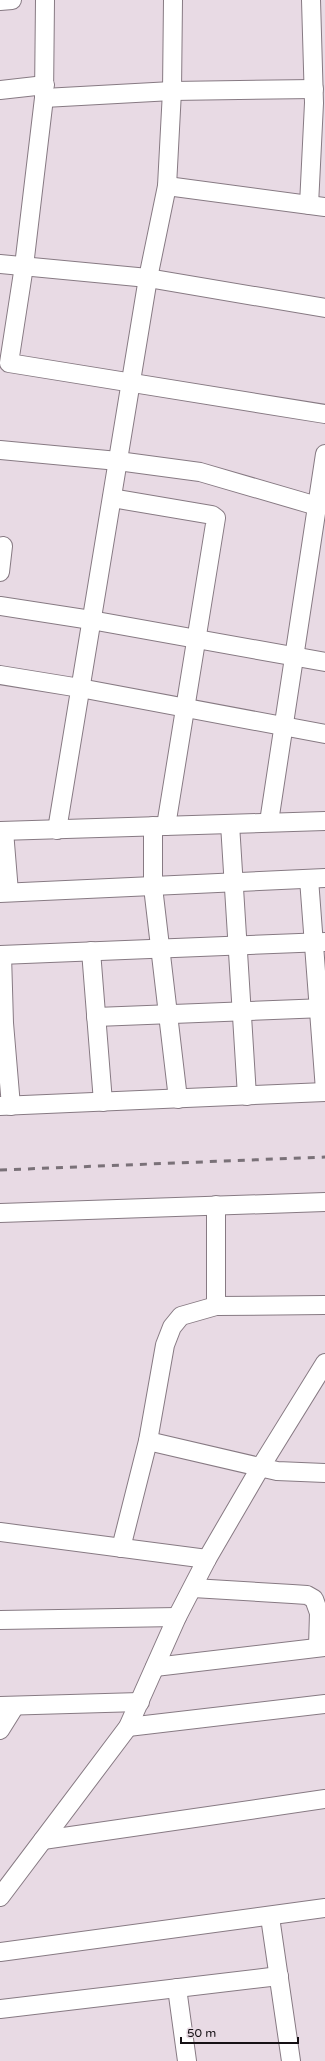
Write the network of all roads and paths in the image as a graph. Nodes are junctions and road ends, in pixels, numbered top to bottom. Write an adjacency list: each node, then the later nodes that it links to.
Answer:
1 (12, 0): 5 (street)
2 (45, 0): 7 (street)
3 (173, 0): 8 (street)
4 (312, 0): 9 (street)
5 (0, 1)
6 (0, 90): 7 (street)
7 (45, 91): 8 (street); 13 (street)
8 (172, 91): 9 (street); 10 (street)
9 (318, 99): 11 (street)
10 (167, 186): 11 (street); 14 (street)
11 (317, 206)
12 (0, 264): 13 (street)
13 (24, 266): 14 (street); 16 (street)
14 (148, 278): 15 (street); 16 (street)
15 (325, 308)
16 (131, 382): 17 (street); 20 (street)
17 (325, 414)
18 (0, 450): 20 (street)
19 (325, 454): 22 (street)
20 (118, 461): 21 (street); 22 (street)
21 (112, 498): 26 (street); 27 (street)
22 (317, 506): 28 (street)
23 (3, 546): 24 (street)
24 (0, 572)
25 (0, 606): 26 (street)
26 (92, 620): 27 (street); 31 (street)
27 (196, 639): 28 (street); 32 (street)
28 (294, 656): 29 (street); 33 (street)
29 (325, 662)
30 (0, 675): 31 (street)
31 (80, 688): 32 (street); 39 (street)
32 (185, 708): 33 (street); 38 (street)
33 (284, 727): 34 (street); 36 (street)
34 (325, 734)
35 (325, 820): 36 (street)
36 (269, 822): 37 (street)
37 (230, 824): 38 (street); 42 (street)
38 (159, 826): 39 (street); 43 (street)
39 (57, 830): 40 (street)
40 (2, 831): 44 (street)
41 (317, 879): 42 (street); 45 (street)
42 (233, 883): 43 (street); 46 (street)
43 (153, 887): 44 (street); 47 (street)
44 (4, 893)
45 (319, 942): 46 (street); 50 (street)
46 (237, 946): 47 (street); 51 (street)
47 (160, 949): 48 (street); 52 (street)
48 (91, 951): 49 (street); 53 (street)
49 (1, 955): 54 (street)
50 (322, 1008): 51 (street); 55 (street)
51 (241, 1012): 52 (street); 56 (street)
52 (168, 1014): 53 (street); 57 (street)
53 (96, 1017): 58 (street)
54 (2, 1023): 59 (street)
55 (325, 1091): 56 (street)
56 (247, 1096): 57 (street)
57 (178, 1099): 58 (street)
58 (103, 1102): 59 (street)
59 (5, 1106)
60 (325, 1202): 61 (street)
61 (216, 1206): 62 (street); 64 (street)
62 (0, 1213)
63 (325, 1305): 64 (street)
64 (216, 1306): 67 (street)
65 (325, 1363): 66 (street)
66 (317, 1392): 68 (street)
67 (148, 1441): 68 (street); 71 (street)
68 (260, 1468): 69 (street); 72 (street)
69 (325, 1473)
70 (0, 1532): 71 (street)
71 (121, 1548): 72 (street)
72 (207, 1559): 73 (street)
73 (193, 1588): 74 (street); 76 (street)
74 (177, 1617): 75 (street); 77 (street)
75 (0, 1620)
76 (322, 1647): 77 (street)
77 (155, 1667): 78 (street)
78 (140, 1702): 80 (street); 81 (street)
79 (325, 1704): 81 (street)
80 (7, 1706): 82 (street)
81 (128, 1727): 84 (street)
82 (0, 1730)
83 (325, 1799): 84 (street)
84 (42, 1840): 85 (street)
85 (0, 1897)
86 (325, 1908): 87 (street)
87 (270, 1917): 88 (street); 89 (street)
88 (0, 1952)
89 (279, 1976): 90 (street); 93 (street)
90 (177, 1988): 91 (street); 92 (street)
91 (0, 2009)
92 (188, 2061)
93 (291, 2061)

